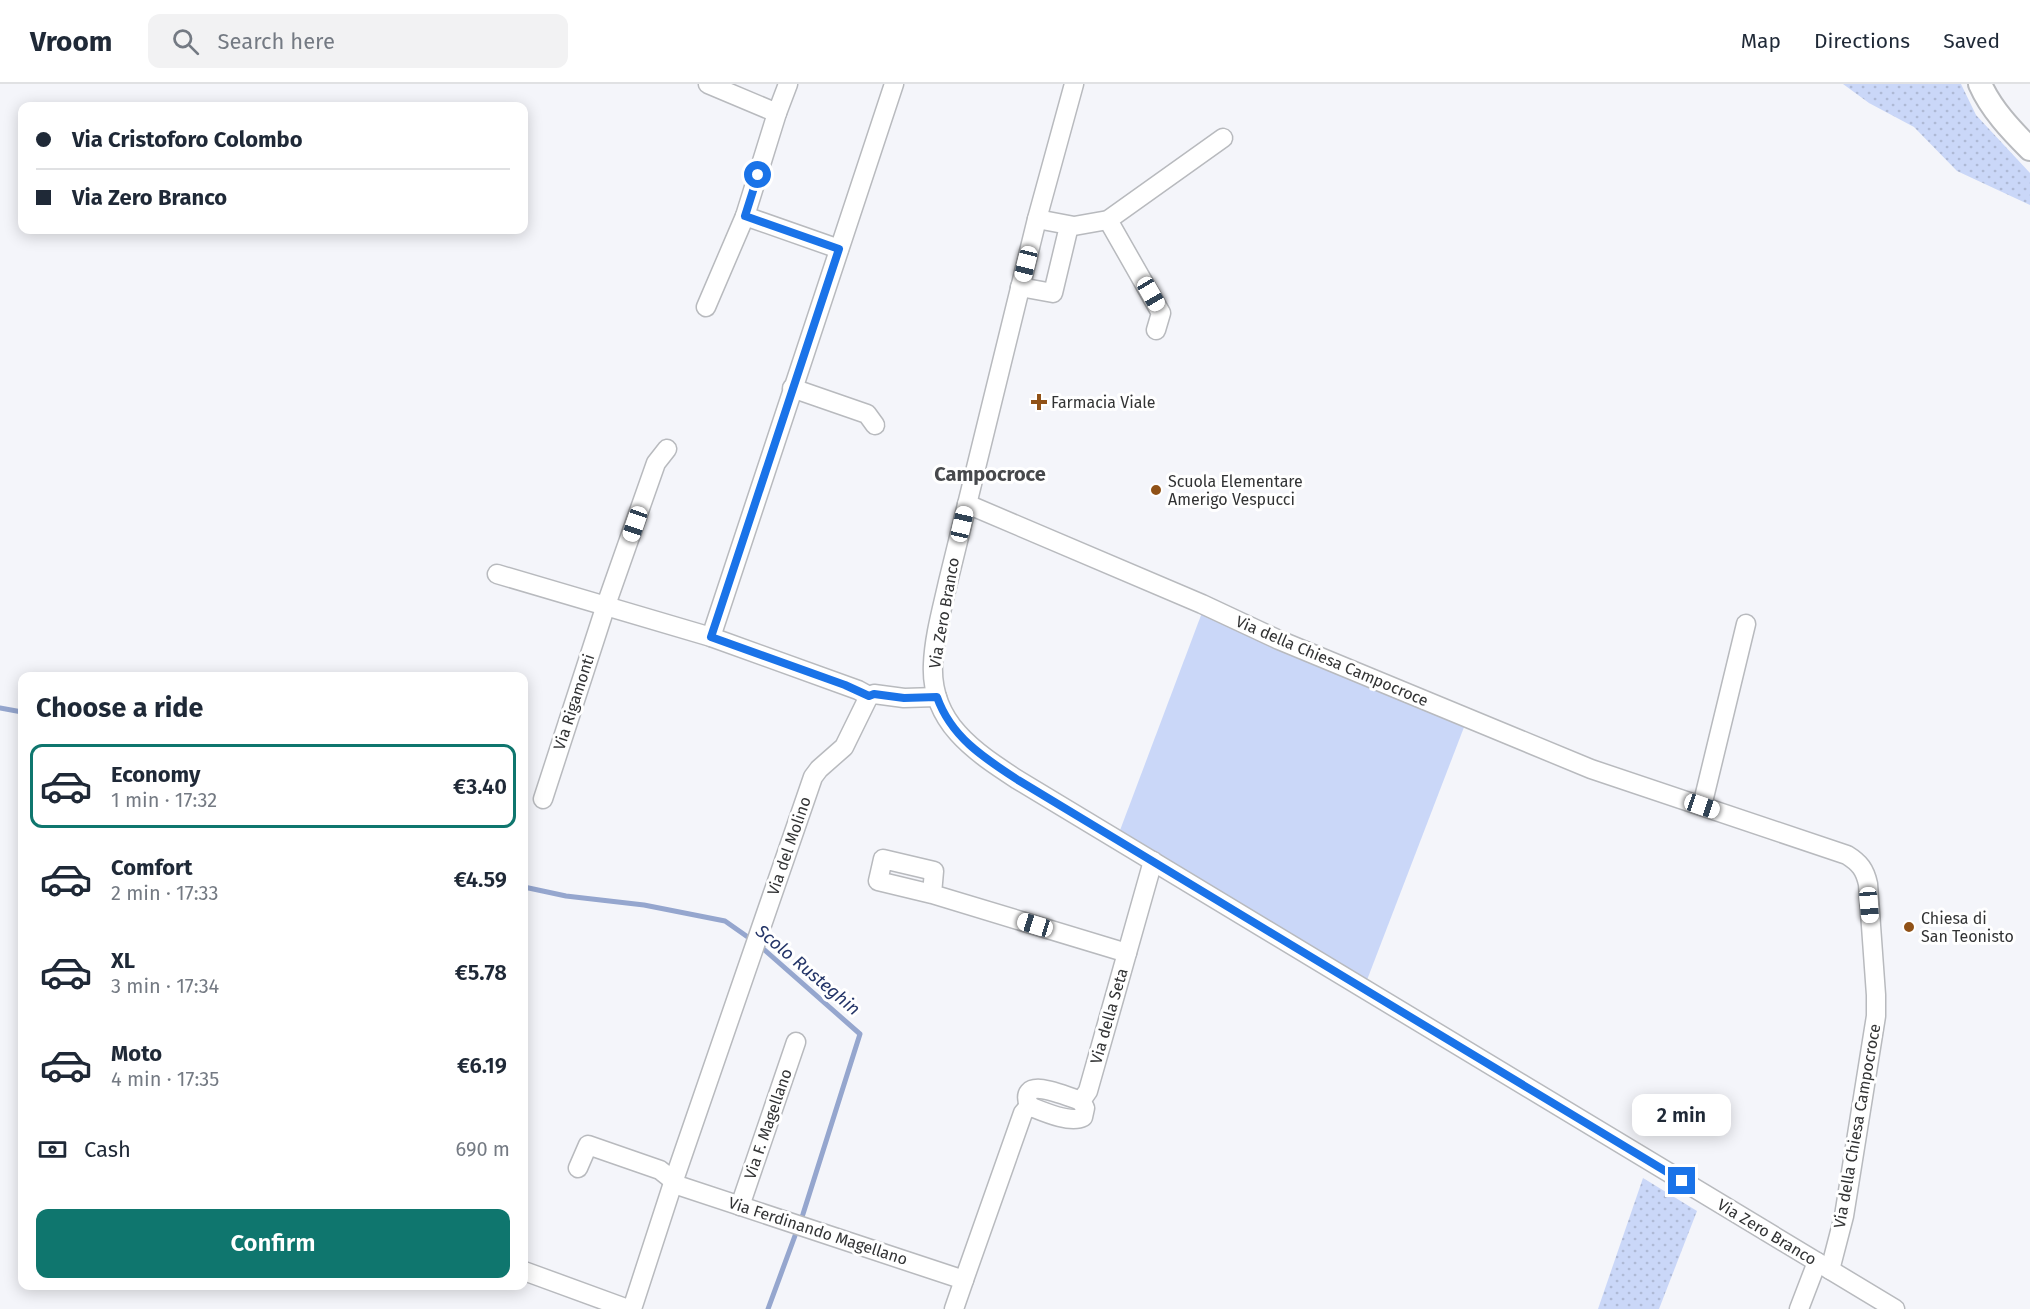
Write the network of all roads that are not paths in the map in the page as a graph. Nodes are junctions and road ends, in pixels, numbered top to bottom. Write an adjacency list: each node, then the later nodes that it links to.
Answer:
1 (708, 84): 6 (street)
2 (788, 84): 6 (street)
3 (894, 84): 13 (street)
4 (1074, 84): 10 (street, Via Zero Branco)
5 (1980, 84): 8 (main road)
6 (777, 113): 9 (street)
7 (1223, 138): 11 (street)
8 (2030, 149)
9 (745, 216): 13 (street); 15 (street)
10 (1037, 219): 12 (street); 14 (street, Via Zero Branco)
11 (1108, 220): 12 (street); 16 (street)
12 (1069, 226): 14 (street)
13 (839, 249): 17 (street)
14 (1020, 286): 20 (street, Via Zero Branco)
15 (706, 307)
16 (1156, 330)
17 (792, 388): 18 (street); 24 (street)
18 (875, 425)
19 (667, 449): 22 (street, Via Rigamonti)
20 (967, 504): 26 (street, Via Zero Branco); 28 (street, Via della Chiesa Campocroce)
21 (497, 574): 22 (street)
22 (606, 605): 24 (street); 27 (street, Via Rigamonti)
23 (1746, 624): 28 (street)
24 (711, 637): 25 (street)
25 (869, 696): 26 (street); 34 (street, Via del Molino)
26 (937, 697): 29 (street, Via Zero Branco)
27 (543, 799)
28 (1702, 806): 36 (street, Via della Chiesa Campocroce)
29 (1153, 861): 31 (street, Via della Seta); 36 (street, Via Zero Branco)
30 (932, 894): 31 (street)
31 (1127, 953): 38 (street, Via della Seta)
32 (796, 1042): 35 (street, Via F. Magellano)
33 (578, 1168): 34 (street)
34 (674, 1180): 35 (street, Via Ferdinando Magellano); 39 (street, Via del Molino)
35 (740, 1206): 38 (street, Via Ferdinando Magellano)
36 (1824, 1266): 41 (street, Via della Chiesa Campocroce); 42 (street, Via Zero Branco)
37 (528, 1272): 39 (street, Via del Molino)
38 (964, 1280): 40 (street)
39 (630, 1309)
40 (954, 1309)
41 (1799, 1309)
42 (1894, 1309)

